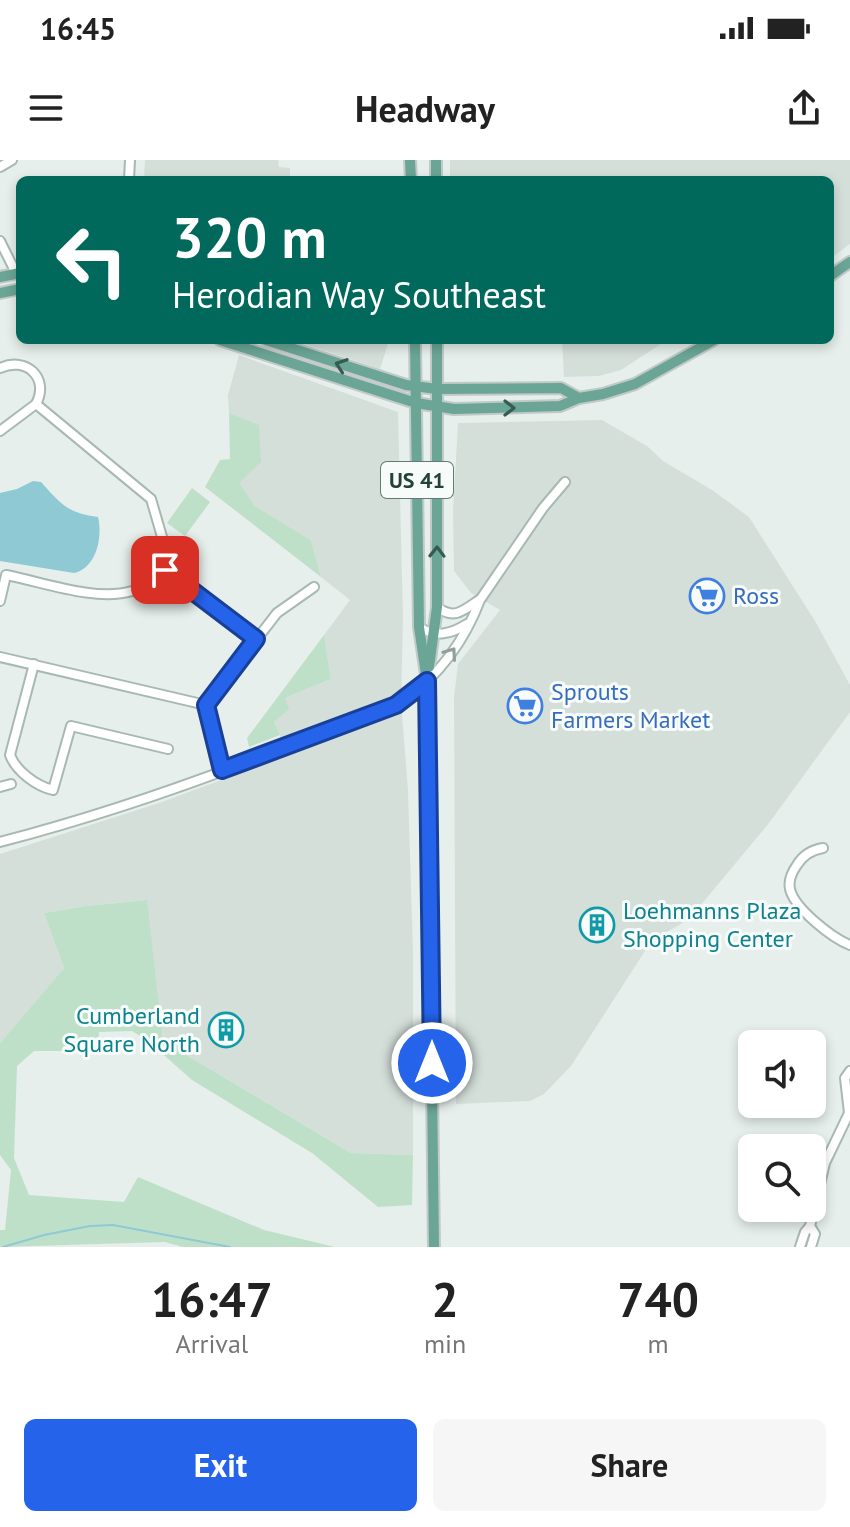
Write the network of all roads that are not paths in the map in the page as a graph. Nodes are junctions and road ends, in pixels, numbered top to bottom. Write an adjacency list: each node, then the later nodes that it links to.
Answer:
1 (12, 160): 2 (street)
2 (0, 167)
3 (0, 241): 4 (street)
4 (16, 269)
5 (232, 344): 14 (main road)
6 (278, 344): 11 (main road, one-way to 6)
7 (415, 344): 11 (main road, US 41)
8 (437, 344): 12 (main road, US 41)
9 (707, 344): 13 (main road)
10 (0, 368): 15 (street)
11 (416, 387): 12 (main road); 14 (main road, US 41)
12 (437, 389): 13 (main road); 16 (main road, US 41)
13 (579, 398): 16 (main road, one-way to 13)
14 (416, 403): 16 (main road); 25 (main road, US 41)
15 (36, 404): 17 (street); 19 (street)
16 (438, 407): 23 (main road, US 41, one-way to 16)
17 (0, 431)
18 (565, 482): 21 (street)
19 (165, 570): 22 (street); 27 (street)
20 (314, 587): 27 (street)
21 (480, 600): 23 (street); 24 (street)
22 (0, 601)
23 (437, 607): 26 (main road, US 41)
24 (471, 621): 26 (street); 30 (street, one-way to 24)
25 (419, 627): 26 (street); 30 (main road, US 41)
26 (433, 634): 30 (main road, US 41)
27 (256, 639): 31 (street)
28 (0, 657): 29 (street)
29 (34, 664): 31 (street); 32 (street)
30 (427, 681): 33 (street); 41 (main road, US 41)
31 (206, 705): 33 (street)
32 (168, 749)
33 (222, 770): 36 (street)
34 (11, 784): 35 (street)
35 (0, 787)
36 (0, 842)
37 (823, 848): 38 (street)
38 (850, 945)
39 (850, 1071): 40 (street)
40 (810, 1226): 42 (street); 43 (street)
41 (434, 1247)
42 (800, 1247)
43 (811, 1247)

